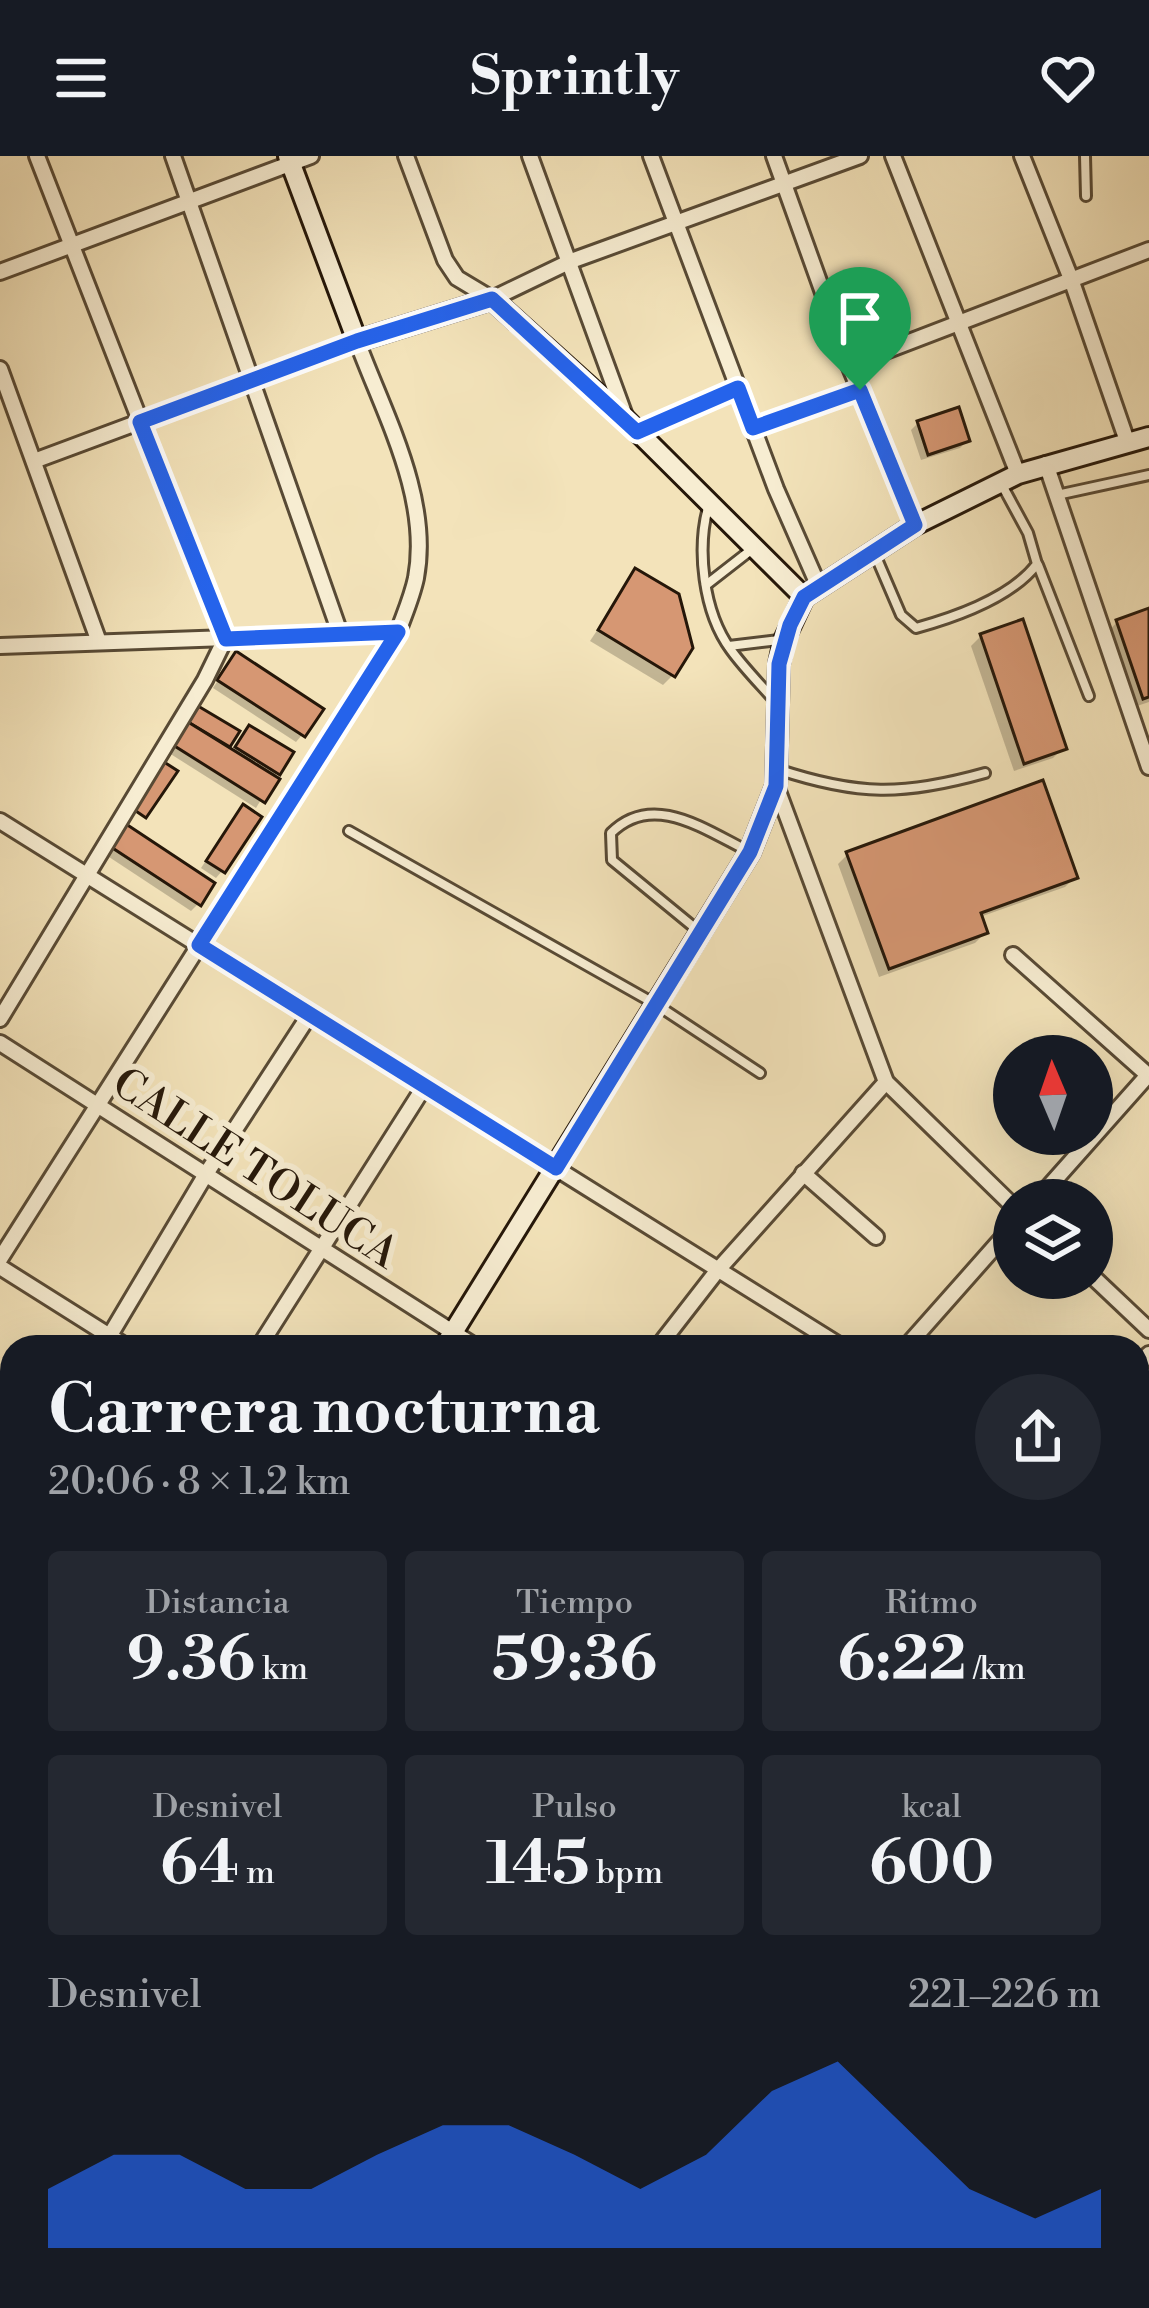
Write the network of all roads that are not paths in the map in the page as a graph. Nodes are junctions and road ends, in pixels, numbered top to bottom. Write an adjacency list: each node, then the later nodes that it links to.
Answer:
1 (38, 156): 17 (street)
2 (173, 156): 15 (street)
3 (311, 156): 12 (street)
4 (406, 156): 22 (street)
5 (530, 156): 19 (street)
6 (651, 156): 16 (street)
7 (774, 156): 13 (street)
8 (860, 156): 13 (street)
9 (893, 156): 23 (street)
10 (1022, 156): 21 (street)
11 (1084, 156): 14 (lane)
12 (289, 160): 15 (street); 24 (main road)
13 (783, 184): 16 (street); 25 (street)
14 (1086, 196)
15 (190, 203): 17 (street); 27 (street)
16 (675, 223): 19 (street); 28 (street)
17 (71, 246): 20 (street); 30 (street)
18 (1149, 250): 21 (street)
19 (571, 260): 22 (street); 31 (street)
20 (0, 272)
21 (1071, 279): 23 (street); 34 (street)
22 (492, 299): 24 (main road); 31 (main road)
23 (956, 321): 25 (street); 38 (street)
24 (357, 341): 27 (street); 47 (street)
25 (849, 365): 29 (street)
26 (0, 369): 35 (street)
27 (252, 380): 30 (street); 48 (street)
28 (738, 388): 31 (street); 32 (street)
29 (860, 390): 32 (street); 41 (street)
30 (140, 422): 35 (street); 49 (street)
31 (632, 426): 40 (main road)
32 (753, 428): 46 (street)
33 (1149, 437): 34 (main road)
34 (1126, 441): 36 (main road)
35 (34, 461): 51 (street)
36 (1046, 464): 38 (main road); 39 (street)
37 (1149, 475): 39 (lane)
38 (1009, 478): 41 (main road); 44 (lane)
39 (1056, 495): 56 (street)
40 (710, 503): 42 (main road); 45 (lane)
41 (915, 525): 43 (main road)
42 (754, 547): 45 (lane); 46 (main road)
43 (873, 551): 44 (lane); 46 (main road)
44 (1037, 564): 54 (lane)
45 (705, 586): 53 (lane)
46 (812, 592): 50 (main road)
47 (398, 632): 48 (street); 64 (street)
48 (340, 634): 49 (street)
49 (226, 639): 51 (street); 62 (street)
50 (784, 640): 53 (lane); 55 (main road)
51 (99, 642): 52 (street)
52 (0, 646)
53 (727, 646): 55 (lane)
54 (1089, 696)
55 (776, 702): 58 (main road)
56 (1149, 767)
57 (985, 773): 58 (lane)
58 (776, 777): 61 (main road); 72 (street)
59 (0, 821): 62 (street)
60 (349, 831): 66 (lane)
61 (750, 852): 63 (main road); 63 (lane)
62 (86, 874): 64 (street); 68 (street)
63 (702, 934): 66 (main road)
64 (199, 945): 67 (street); 74 (street)
65 (1012, 955): 71 (street)
66 (657, 1005): 70 (lane); 75 (main road)
67 (310, 1014): 73 (street); 76 (street)
68 (0, 1019)
69 (0, 1043): 74 (street, CALLE TOLUCA)
70 (760, 1073)
71 (1149, 1075): 78 (street)
72 (886, 1082): 77 (street); 79 (street)
73 (424, 1087): 75 (street); 81 (street)
74 (98, 1104): 76 (street, CALLE TOLUCA); 83 (street)
75 (556, 1168): 84 (street); 91 (main road)
76 (206, 1174): 81 (street, CALLE TOLUCA); 88 (street)
77 (803, 1174): 80 (street); 84 (street)
78 (1056, 1179)
79 (993, 1186)
80 (876, 1237)
81 (320, 1247): 89 (street); 90 (street, CALLE TOLUCA)
82 (993, 1249): 94 (street)
83 (0, 1263): 87 (street)
84 (717, 1270): 92 (street); 93 (street)
85 (1113, 1296): 86 (street)
86 (1149, 1330)
87 (98, 1335)
88 (110, 1335)
89 (266, 1335)
90 (442, 1335)
91 (452, 1335)
92 (667, 1335)
93 (823, 1335)
94 (917, 1335)

